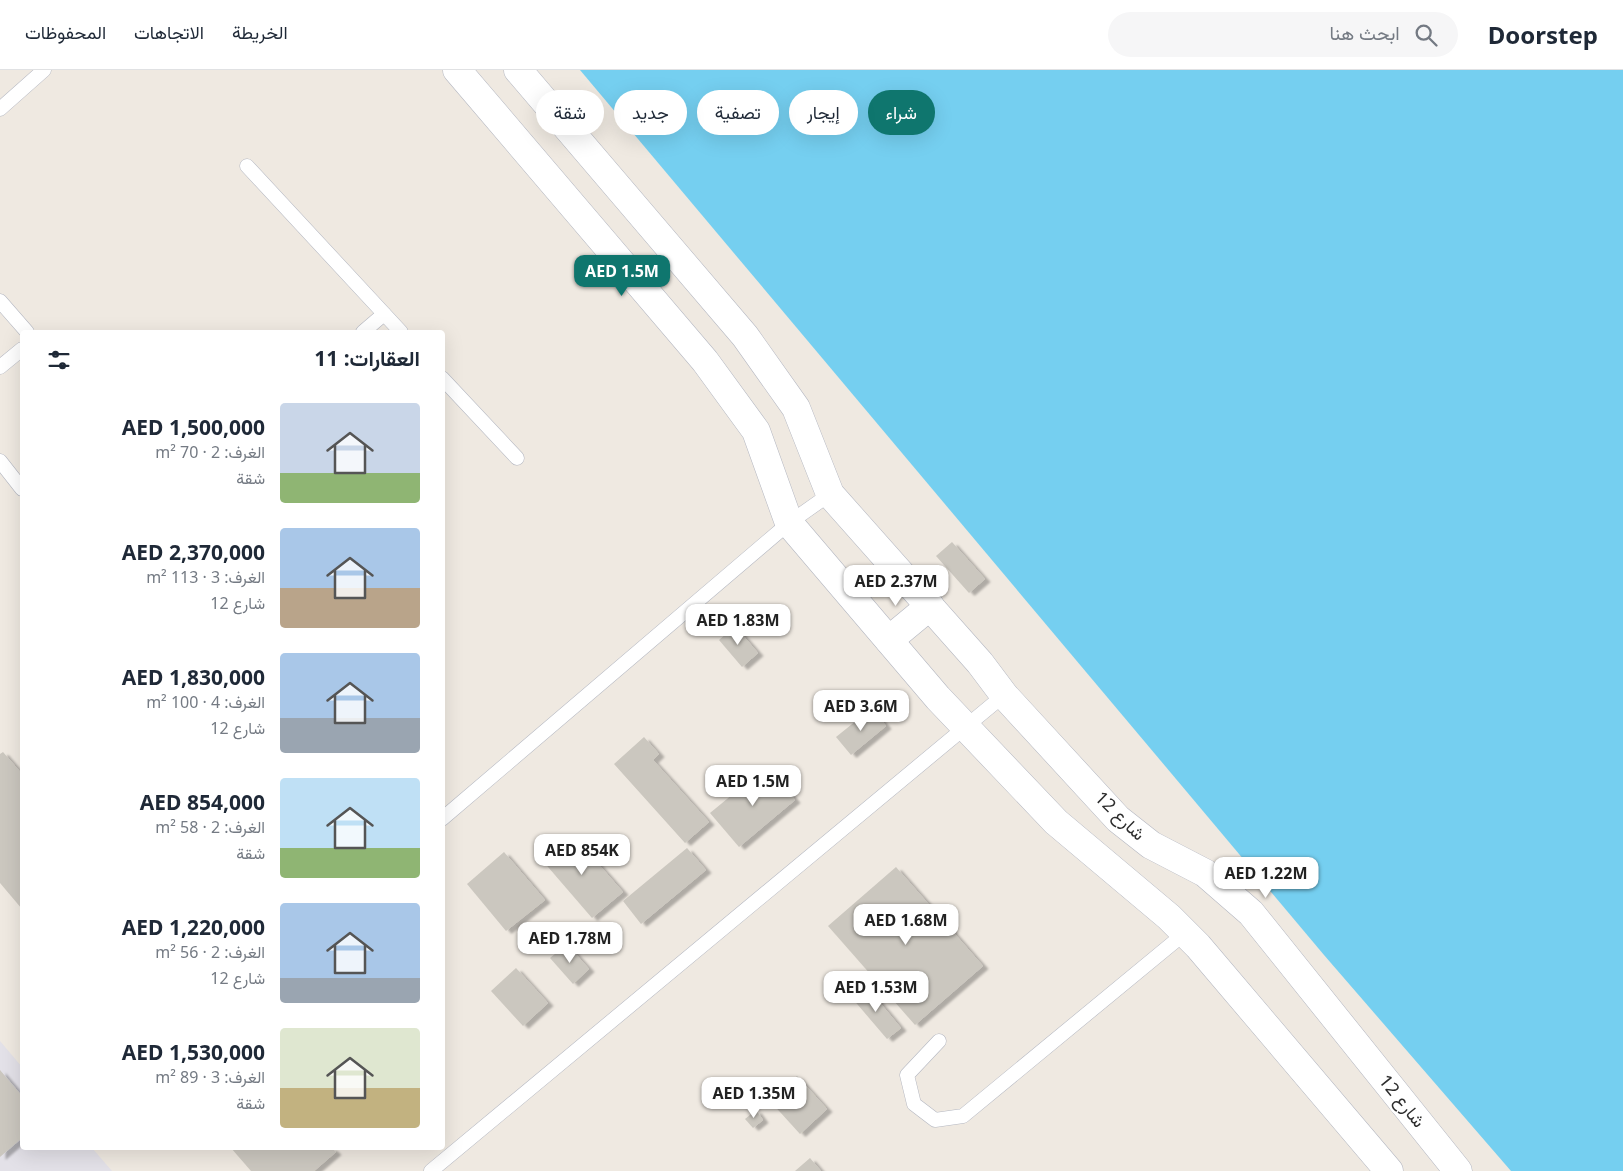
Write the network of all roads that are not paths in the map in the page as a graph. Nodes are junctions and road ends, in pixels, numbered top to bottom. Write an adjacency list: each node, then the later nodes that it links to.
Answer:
1 (44, 70): 4 (lane)
2 (458, 70): 18 (street)
3 (518, 70): 17 (street)
4 (0, 109)
5 (247, 166): 7 (lane)
6 (0, 301): 8 (lane)
7 (384, 314): 9 (lane); 10 (lane)
8 (25, 330)
9 (364, 330)
10 (399, 330)
11 (20, 351): 12 (lane)
12 (0, 366)
13 (445, 381): 14 (lane)
14 (517, 458)
15 (0, 461): 16 (lane)
16 (20, 486)
17 (830, 494): 18 (lane); 19 (street, شارع 12)
18 (789, 523): 20 (street); 23 (lane)
19 (930, 606): 20 (street); 21 (street, شارع 12)
20 (889, 640): 22 (street)
21 (1004, 694): 22 (lane); 28 (street, شارع 12)
22 (965, 726): 24 (street); 26 (lane)
23 (445, 816)
24 (1185, 933): 25 (lane); 27 (street)
25 (939, 1041)
26 (431, 1171)
27 (1389, 1171)
28 (1458, 1171)

